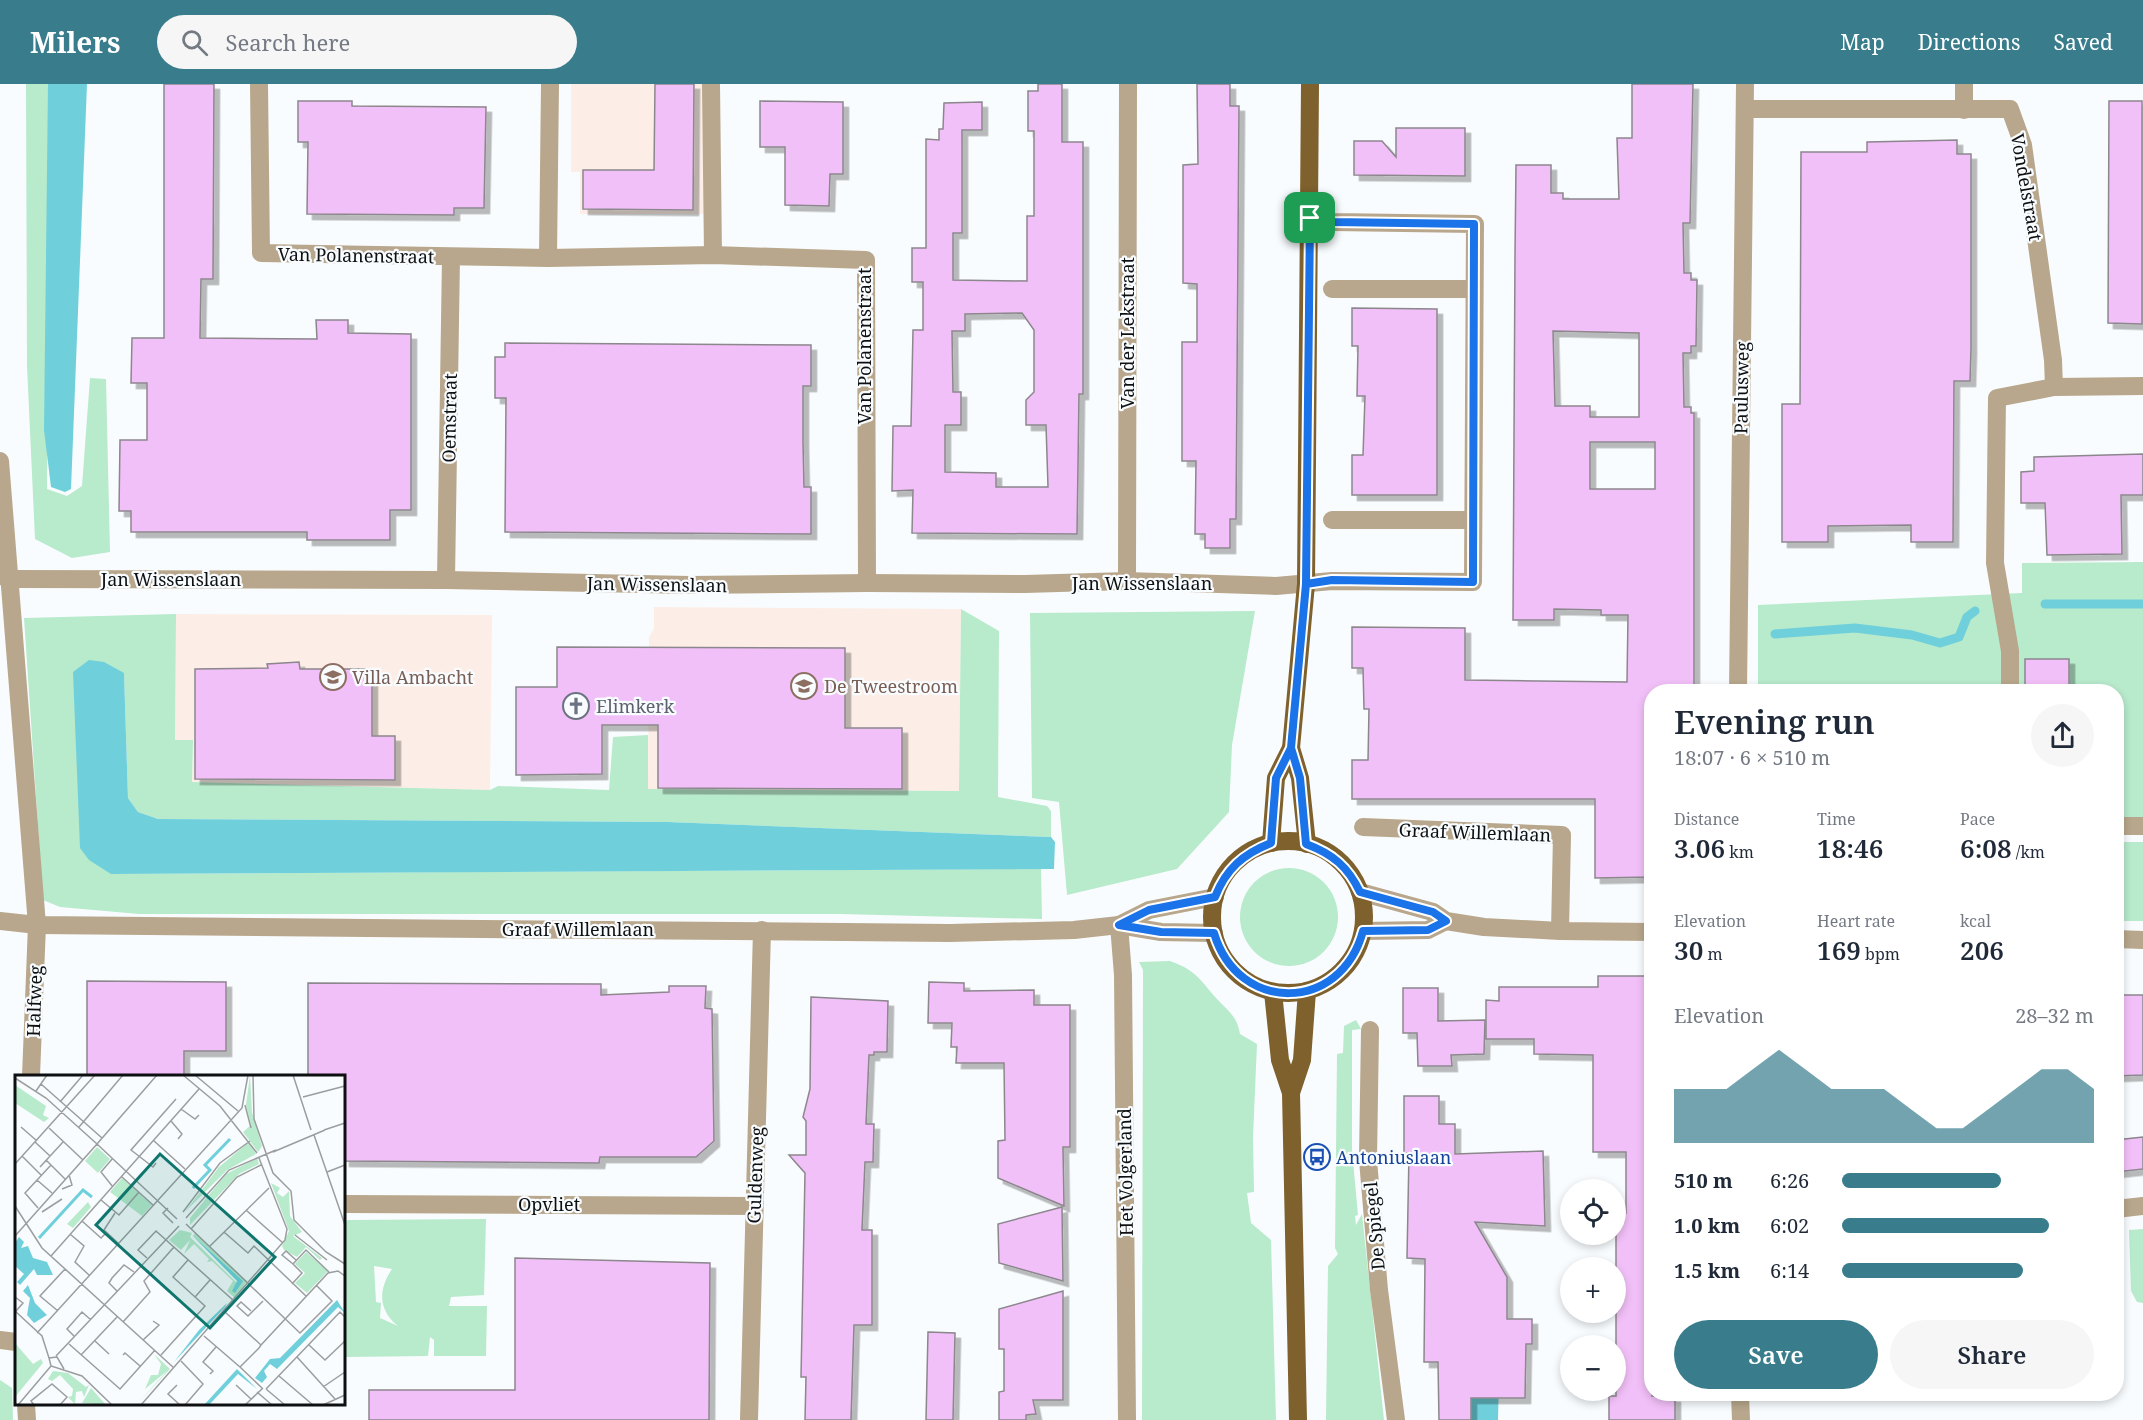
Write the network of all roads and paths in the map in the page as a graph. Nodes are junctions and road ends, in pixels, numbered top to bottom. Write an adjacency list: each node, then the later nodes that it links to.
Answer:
1 (259, 84): 12 (street, Van Polanenstraat)
2 (550, 84): 13 (street)
3 (711, 84): 11 (street)
4 (1128, 84): 23 (street, Van der Lekstraat)
5 (1310, 84): 10 (main road)
6 (1745, 84): 8 (street, Paulusweg)
7 (1964, 84): 9 (street)
8 (1745, 109): 9 (street, Vondelstraat); 26 (street, Paulusweg)
9 (1964, 110): 17 (street, Vondelstraat)
10 (1310, 218): 15 (street); 25 (main road)
11 (713, 255): 13 (street, Van Polanenstraat); 24 (street, Van Polanenstraat)
12 (451, 257): 13 (street, Van Polanenstraat); 22 (street, Oemstraat)
13 (548, 258)
14 (1332, 289): 15 (street)
15 (1474, 289): 20 (street)
16 (2143, 386): 17 (street)
17 (2054, 387): 27 (street)
18 (0, 461): 21 (street, Halfweg)
19 (1332, 520): 20 (street)
20 (1473, 520): 25 (street, Jan Wissenslaan)
21 (7, 579): 22 (street, Jan Wissenslaan); 38 (street, Halfweg)
22 (446, 580): 24 (street, Jan Wissenslaan)
23 (1127, 581): 24 (street, Jan Wissenslaan); 25 (street, Jan Wissenslaan)
24 (867, 583)
25 (1306, 584): 28 (main road)
26 (1738, 684)
27 (2010, 684)
28 (1291, 748): 32 (main road); 33 (main road)
29 (2124, 826): 30 (street)
30 (2143, 826)
31 (1363, 827): 42 (street, Graaf Willemlaan)
32 (1271, 843): 33 (main road); 35 (main road)
33 (1306, 844): 34 (main road)
34 (1360, 892): 37 (street); 41 (main road)
35 (1215, 897): 39 (street, Graaf Willemlaan); 44 (main road)
36 (0, 921): 38 (street, Graaf Willemlaan)
37 (1446, 921): 41 (street); 42 (street)
38 (37, 925): 40 (street, Graaf Willemlaan); 50 (street, Halfweg)
39 (1119, 925): 40 (street, Graaf Willemlaan); 44 (street, Graaf Willemlaan); 62 (street, Het Volgerland)
40 (762, 930): 53 (street, Guldenweg)
41 (1363, 931): 47 (main road)
42 (1560, 931): 43 (street)
43 (1644, 932)
44 (1214, 933): 48 (main road)
45 (2124, 939): 46 (street)
46 (2143, 940)
47 (1307, 991): 48 (main road); 51 (main road)
48 (1273, 992): 51 (main road)
49 (1370, 1030): 64 (street, De Spiegel)
50 (31, 1075)
51 (1291, 1093): 63 (main road)
52 (345, 1204): 53 (street, Opvliet)
53 (754, 1206): 61 (street, Guldenweg)
54 (2143, 1206): 55 (street)
55 (2124, 1208)
56 (0, 1340): 57 (street)
57 (15, 1342)
58 (1740, 1401): 65 (street)
59 (26, 1405): 60 (street)
60 (27, 1420)
61 (749, 1420)
62 (1127, 1420)
63 (1298, 1420)
64 (1396, 1420)
65 (1741, 1420)

